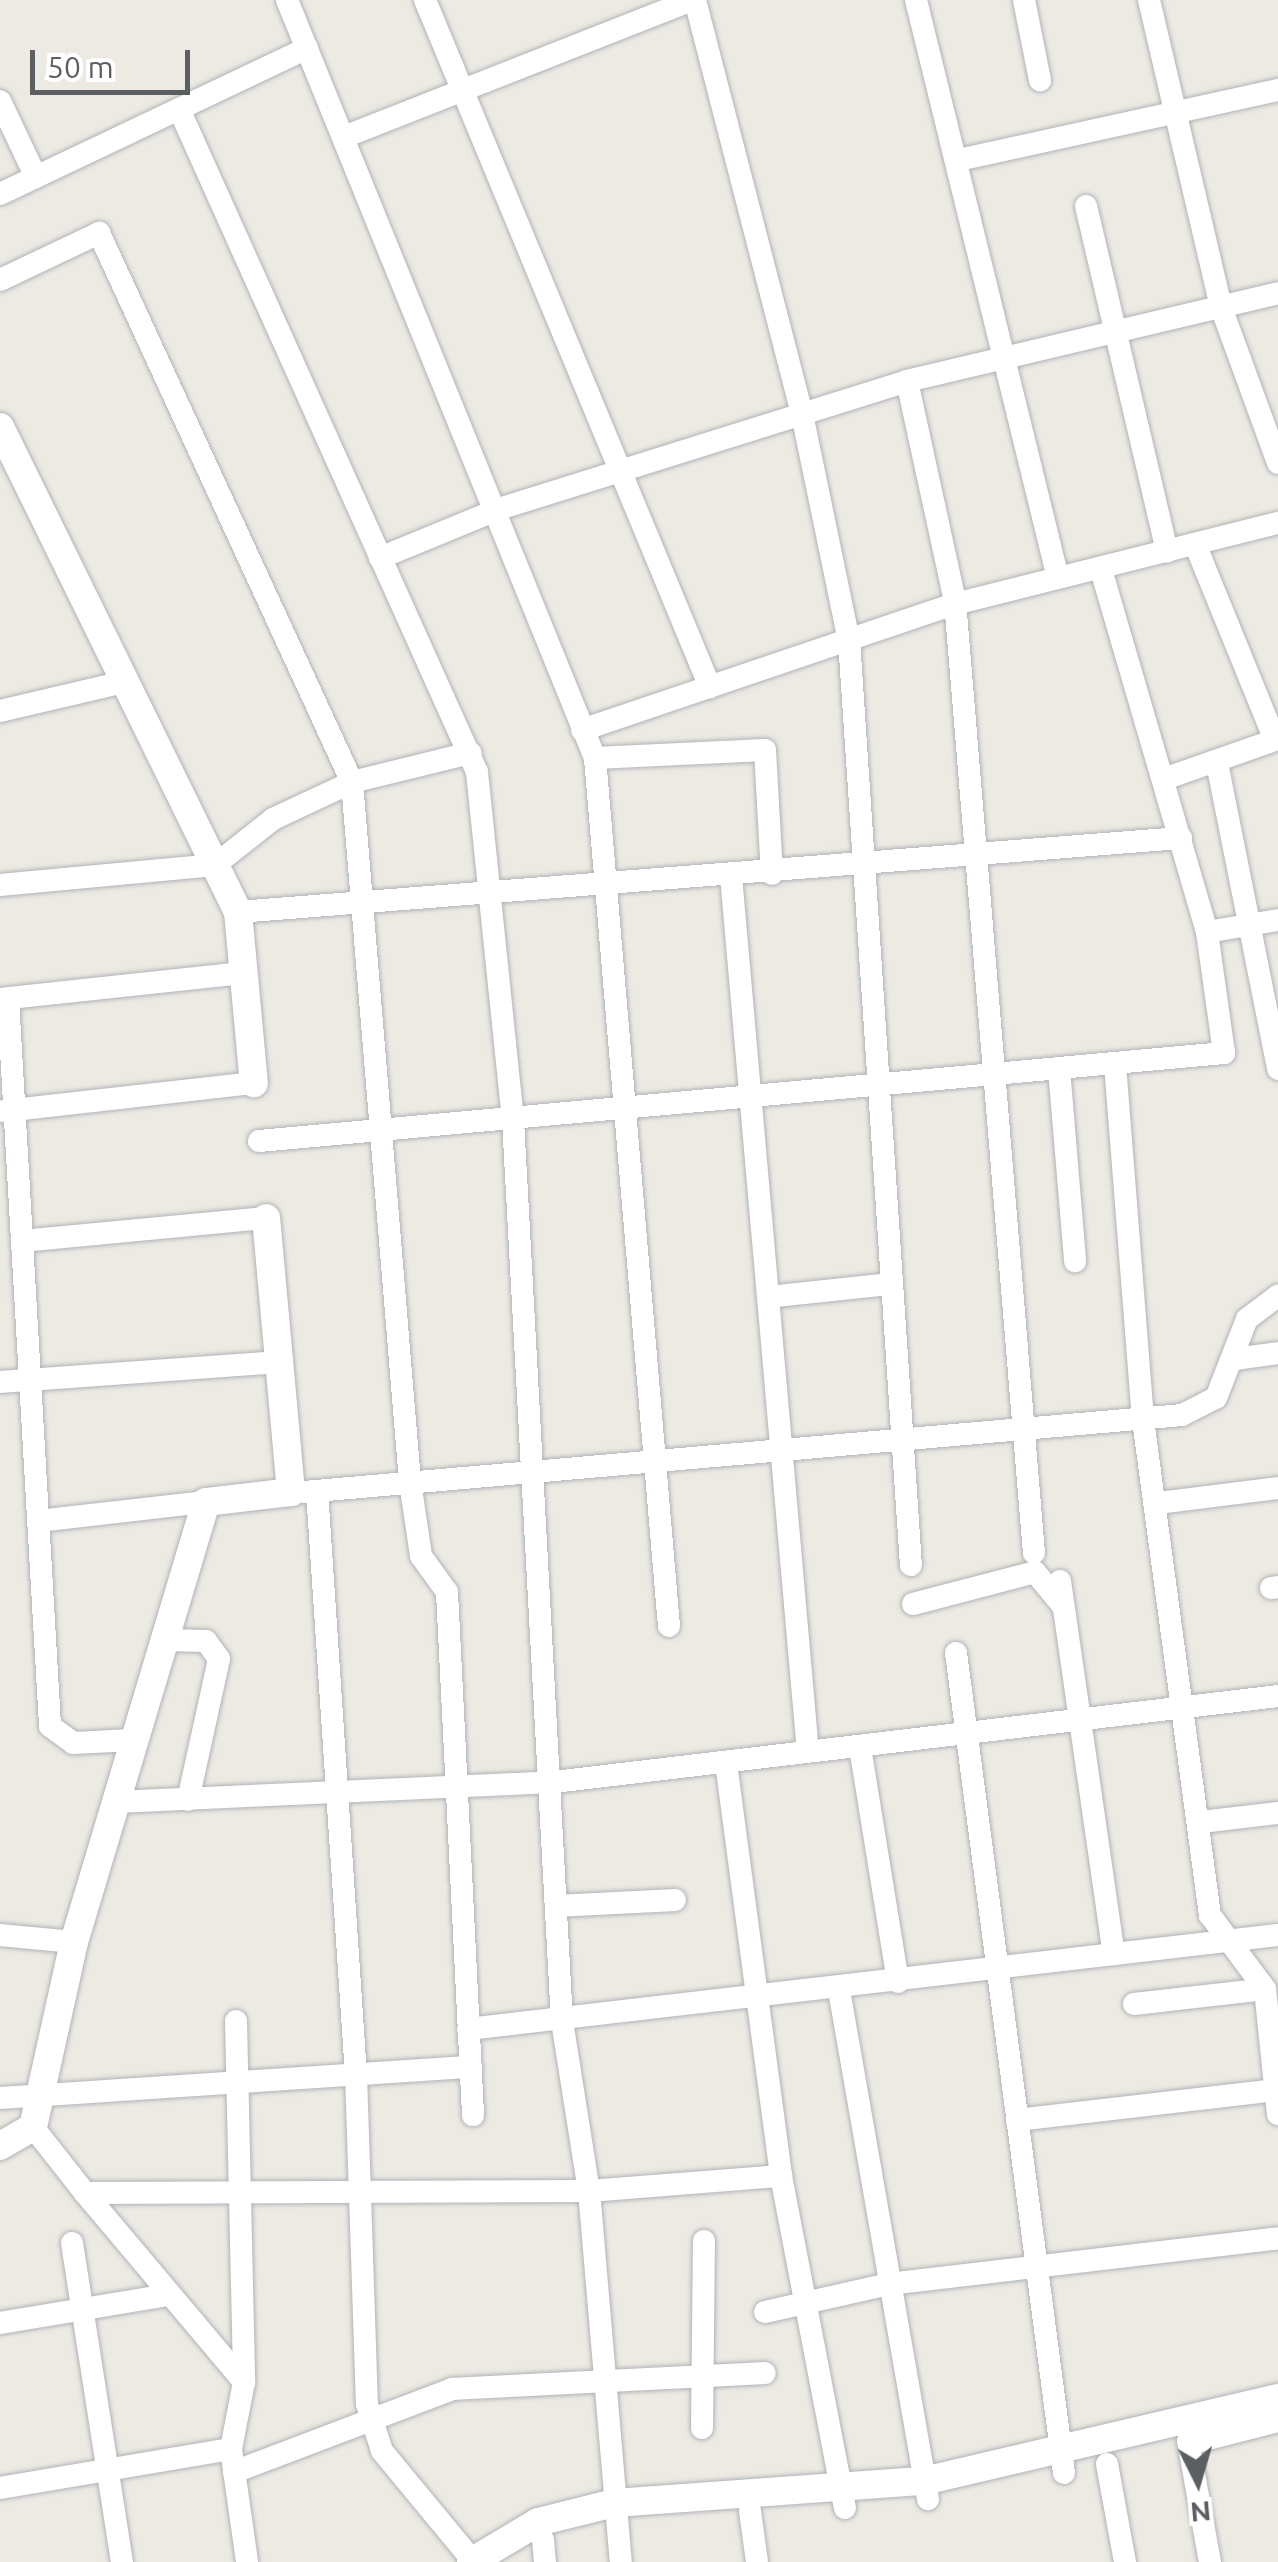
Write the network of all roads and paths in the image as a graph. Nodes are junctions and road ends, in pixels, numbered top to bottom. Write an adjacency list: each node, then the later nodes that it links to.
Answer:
1 (287, 0): 7 (street)
2 (424, 0): 9 (street)
3 (694, 0): 9 (street); 25 (street)
4 (916, 0): 15 (street)
5 (1024, 0): 8 (street)
6 (1150, 0): 13 (street)
7 (307, 48): 12 (street); 14 (street)
8 (1040, 80)
9 (463, 90): 14 (street); 28 (street)
10 (1278, 90): 13 (street)
11 (0, 102): 16 (street)
12 (180, 109): 16 (street); 33 (street)
13 (1178, 114): 15 (street); 21 (street)
14 (344, 136): 29 (street)
15 (959, 160): 23 (street)
16 (36, 177): 17 (street)
17 (0, 194)
18 (1086, 206): 22 (street)
19 (0, 280): 47 (street)
20 (1278, 293): 21 (street)
21 (1221, 306): 22 (street); 27 (street)
22 (1115, 332): 23 (street); 32 (street)
23 (1006, 358): 24 (street); 35 (street)
24 (907, 381): 25 (street); 36 (street)
25 (802, 414): 28 (street); 37 (street)
26 (0, 426): 38 (street)
27 (1278, 463)
28 (620, 471): 29 (street); 39 (street)
29 (500, 510): 33 (street); 41 (street)
30 (1278, 523): 31 (street)
31 (1195, 544): 32 (street); 42 (street)
32 (1167, 552): 34 (street)
33 (380, 558): 43 (street)
34 (1101, 569): 35 (street); 46 (street)
35 (1058, 578): 36 (street)
36 (955, 604): 37 (street); 49 (street)
37 (849, 640): 39 (street); 51 (street)
38 (124, 682): 40 (street); 50 (street)
39 (710, 687): 41 (street)
40 (0, 711)
41 (582, 730): 44 (street)
42 (1277, 744): 45 (street)
43 (470, 754): 47 (street); 56 (street)
44 (595, 758): 52 (street); 54 (street)
45 (1217, 763): 46 (street); 60 (street)
46 (1164, 780): 48 (street)
47 (352, 782): 50 (street); 57 (street)
48 (1181, 838): 49 (street); 61 (street)
49 (976, 858): 51 (street); 67 (street)
50 (215, 864): 55 (street); 58 (street)
51 (862, 868): 52 (street); 69 (street)
52 (772, 874): 53 (street)
53 (731, 876): 54 (street); 70 (street)
54 (606, 882): 56 (street); 72 (street)
55 (0, 885)
56 (486, 892): 57 (street); 73 (street)
57 (365, 900): 58 (street); 74 (street)
58 (238, 912): 62 (street)
59 (1278, 920): 60 (street)
60 (1254, 924): 61 (street); 65 (street)
61 (1207, 932): 64 (street)
62 (244, 972): 63 (street); 68 (street)
63 (4, 999): 71 (street)
64 (1115, 1064): 66 (street); 87 (street)
65 (1278, 1069)
66 (1060, 1070): 67 (street); 78 (street)
67 (993, 1076): 69 (street); 88 (street)
68 (254, 1083): 71 (street)
69 (874, 1088): 70 (street); 79 (street)
70 (752, 1100): 72 (street); 81 (street)
71 (7, 1111): 77 (street)
72 (627, 1113): 73 (street); 91 (street)
73 (513, 1120): 74 (street); 92 (street)
74 (386, 1127): 75 (street); 93 (street)
75 (259, 1141)
76 (266, 1218): 77 (street); 84 (street)
77 (22, 1241): 85 (street)
78 (1075, 1260)
79 (889, 1284): 81 (street); 89 (street)
80 (1278, 1296): 83 (street)
81 (768, 1297): 90 (street)
82 (1278, 1353): 83 (street)
83 (1235, 1358): 87 (street)
84 (279, 1362): 85 (street); 95 (street)
85 (30, 1380): 86 (street); 98 (street)
86 (0, 1382)
87 (1143, 1420): 88 (street); 97 (street)
88 (1020, 1425): 89 (street); 99 (street)
89 (900, 1435): 90 (street); 100 (street)
90 (780, 1445): 91 (street); 111 (street)
91 (656, 1459): 92 (street); 102 (street)
92 (534, 1472): 93 (street); 113 (street)
93 (410, 1482): 95 (street); 114 (street)
94 (1278, 1488): 97 (street)
95 (304, 1492): 96 (street); 115 (street)
96 (206, 1502): 98 (street); 103 (street)
97 (1158, 1503): 106 (street)
98 (38, 1521): 109 (street)
99 (1034, 1553)
100 (910, 1564)
101 (913, 1604): 107 (street)
102 (669, 1626)
103 (164, 1640): 109 (street); 116 (street)
104 (956, 1653): 108 (street)
105 (1278, 1696): 106 (street)
106 (1186, 1707): 107 (street); 119 (street)
107 (1078, 1720): 108 (street); 126 (street)
108 (966, 1734): 110 (street); 127 (street)
109 (133, 1740): 117 (street)
110 (860, 1747): 111 (street); 128 (street)
111 (808, 1752): 112 (street)
112 (726, 1763): 113 (street); 131 (street)
113 (554, 1782): 114 (street); 121 (street)
114 (458, 1788): 115 (street); 135 (street)
115 (339, 1797): 116 (street); 137 (street)
116 (188, 1800): 117 (street)
117 (116, 1802): 125 (street)
118 (1278, 1813): 119 (street)
119 (1201, 1822): 124 (street)
120 (676, 1900): 121 (street)
121 (556, 1906): 134 (street)
122 (0, 1935): 125 (street)
123 (1278, 1935): 124 (street)
124 (1222, 1941): 126 (street); 129 (street)
125 (74, 1942): 141 (street)
126 (1114, 1954): 127 (street)
127 (998, 1968): 128 (street); 144 (street)
128 (898, 1982): 130 (street)
129 (1265, 1989): 132 (street); 139 (street)
130 (840, 1990): 131 (street); 156 (street)
131 (758, 1998): 134 (street); 147 (street)
132 (1134, 2004)
133 (236, 2021): 138 (street)
134 (562, 2021): 135 (street); 150 (street)
135 (468, 2028): 136 (street)
136 (472, 2067): 137 (street); 143 (street)
137 (356, 2075): 138 (street); 148 (street)
138 (239, 2084): 141 (street); 149 (street)
139 (1276, 2090): 142 (street); 144 (street)
140 (0, 2098): 141 (street)
141 (39, 2098): 145 (street)
142 (1278, 2114)
143 (473, 2115)
144 (1017, 2120): 155 (street)
145 (33, 2127): 146 (street); 151 (street)
146 (0, 2146)
147 (781, 2176): 150 (street); 158 (street)
148 (355, 2187): 149 (street); 150 (street); 168 (street)
149 (244, 2189): 151 (street); 165 (street)
150 (589, 2190): 164 (street)
151 (84, 2193): 157 (street)
152 (1278, 2238): 155 (street)
153 (704, 2241): 163 (street)
154 (72, 2243): 159 (street)
155 (1038, 2265): 156 (street); 172 (street)
156 (889, 2284): 158 (street); 176 (street)
157 (167, 2295): 159 (street); 165 (street)
158 (808, 2300): 160 (street); 177 (street)
159 (82, 2309): 161 (street); 174 (street)
160 (765, 2312)
161 (0, 2323)
162 (765, 2373): 163 (street)
163 (702, 2375): 164 (street); 169 (street)
164 (600, 2381): 168 (street); 179 (street)
165 (244, 2382): 171 (street)
166 (1278, 2398): 172 (street)
167 (1278, 2418): 170 (street)
168 (372, 2427): 171 (street); 181 (street)
169 (702, 2428)
170 (1188, 2441): 173 (street); 187 (street)
171 (232, 2460): 174 (street); 183 (street)
172 (1063, 2464): 173 (street); 176 (street)
173 (1108, 2464): 186 (street)
174 (107, 2470): 175 (street); 182 (street)
175 (0, 2488)
176 (926, 2490): 177 (street)
177 (843, 2498): 178 (street); 179 (street)
178 (750, 2510): 179 (street); 185 (street)
179 (616, 2513): 180 (street); 181 (street); 184 (street)
180 (544, 2551): 181 (street)
181 (478, 2558)
182 (122, 2562)
183 (247, 2562)
184 (621, 2562)
185 (756, 2562)
186 (1124, 2562)
187 (1210, 2562)

